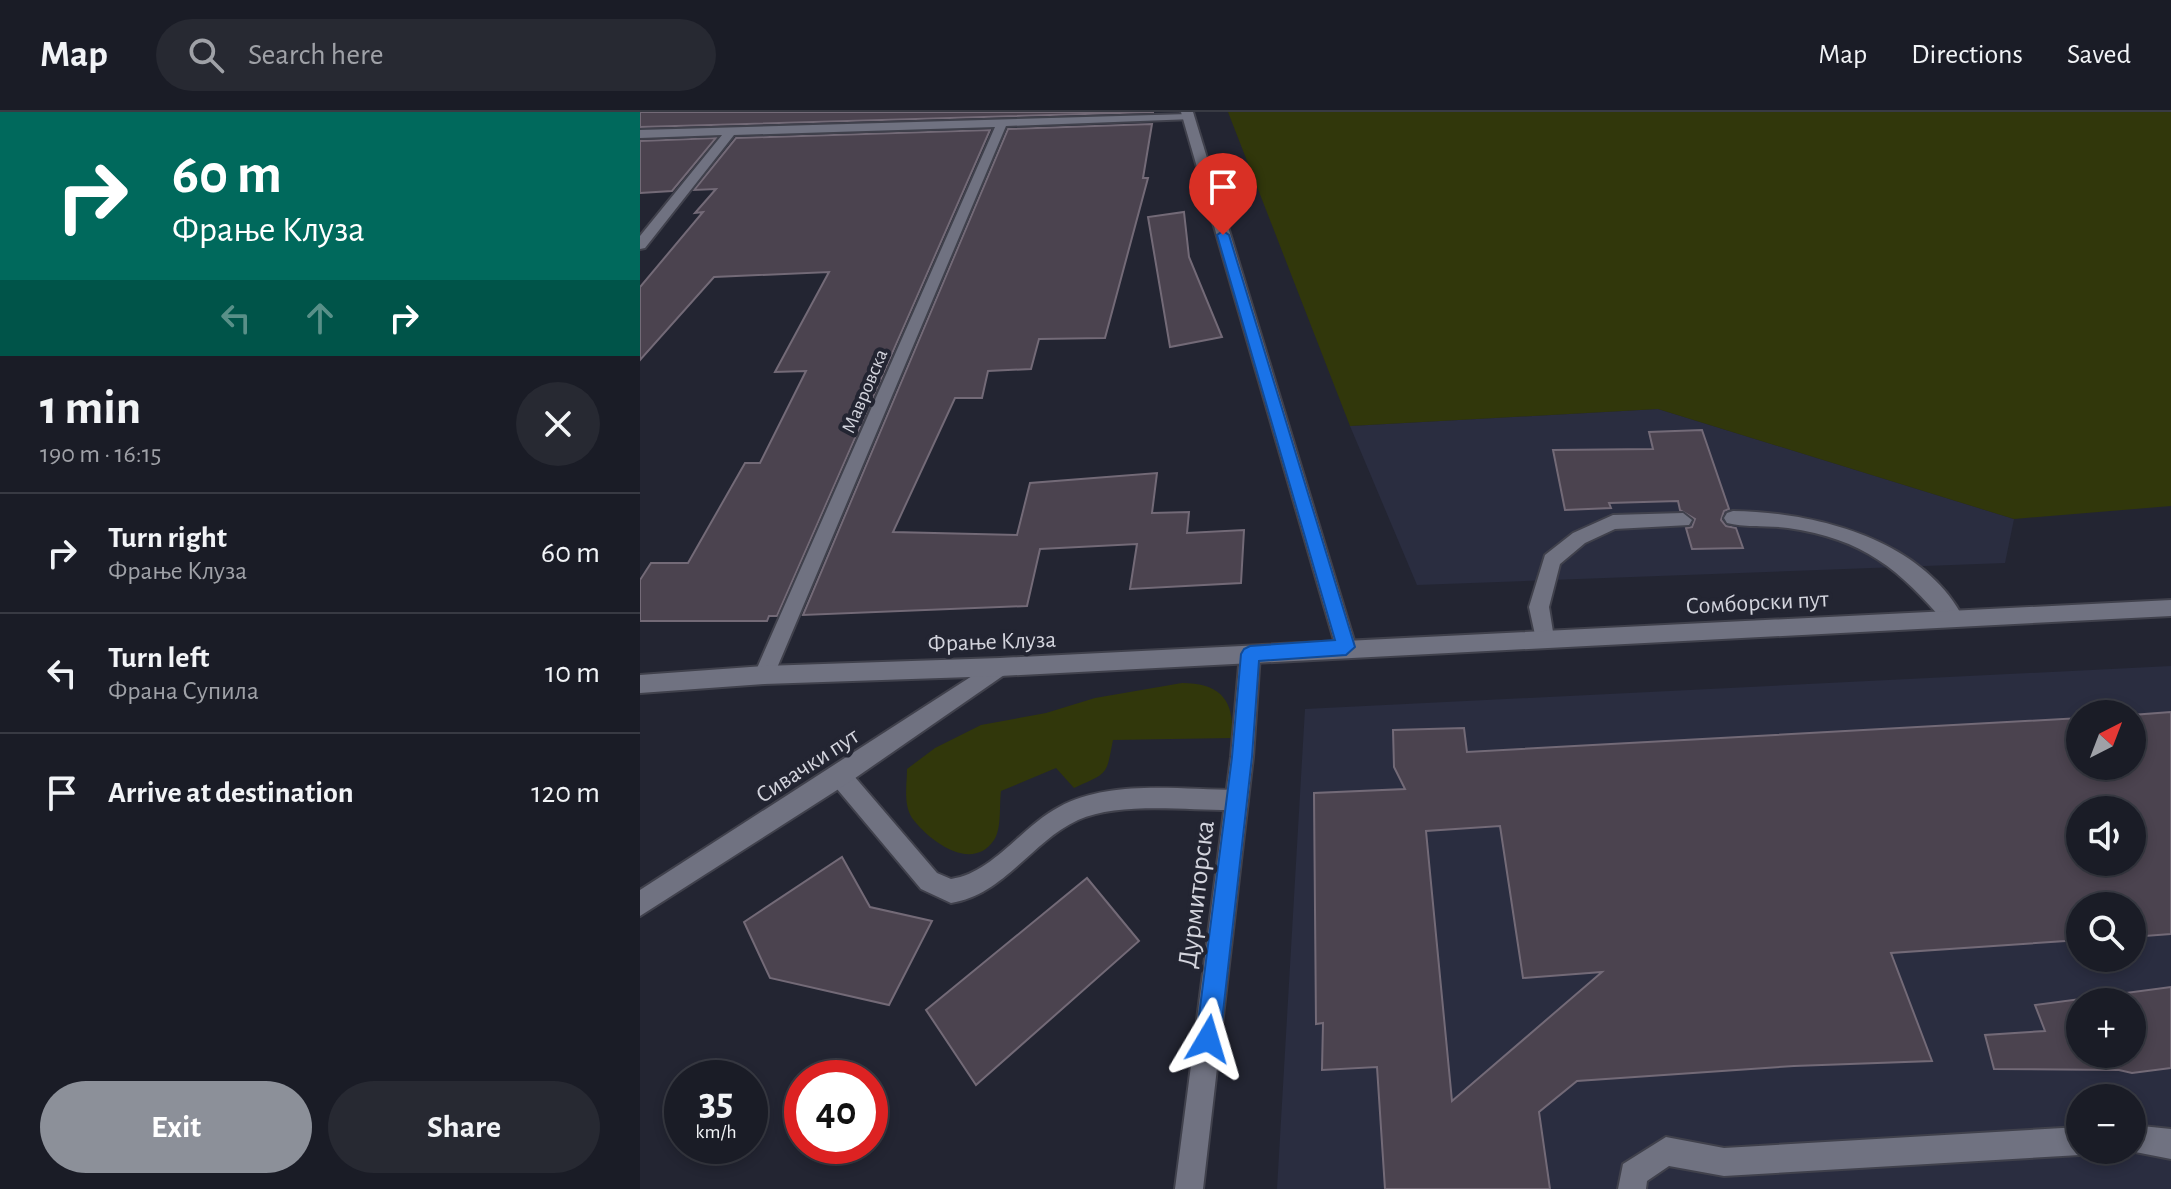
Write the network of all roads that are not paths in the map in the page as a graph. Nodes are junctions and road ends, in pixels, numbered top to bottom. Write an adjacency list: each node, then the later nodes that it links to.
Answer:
1 (1188, 114): 2 (street); 11 (street)
2 (1002, 123): 3 (street); 14 (street, Мавровска)
3 (731, 131): 4 (street); 5 (street)
4 (640, 134)
5 (640, 245)
6 (1733, 518): 9 (street)
7 (1683, 520): 10 (street)
8 (2171, 608): 9 (street, Сомборски пут)
9 (1954, 619): 10 (street, Сомборски пут)
10 (1544, 638): 11 (street, Сомборски пут)
11 (1346, 647): 12 (street, Фрање Клуза)
12 (1250, 654): 13 (street, Фрање Клуза); 17 (street, Дурмиторска)
13 (1000, 667): 14 (street, Фрање Клуза); 16 (street, Сивачки пут)
14 (764, 675): 15 (street, Фрање Клуза)
15 (640, 684)
16 (840, 776): 17 (street); 18 (street, Сивачки пут)
17 (1237, 800): 22 (street, Дурмиторска)
18 (640, 904)
19 (2146, 1140): 21 (street)
20 (2066, 1142): 23 (street)
21 (2171, 1145)
22 (1189, 1189)
23 (1632, 1189)

